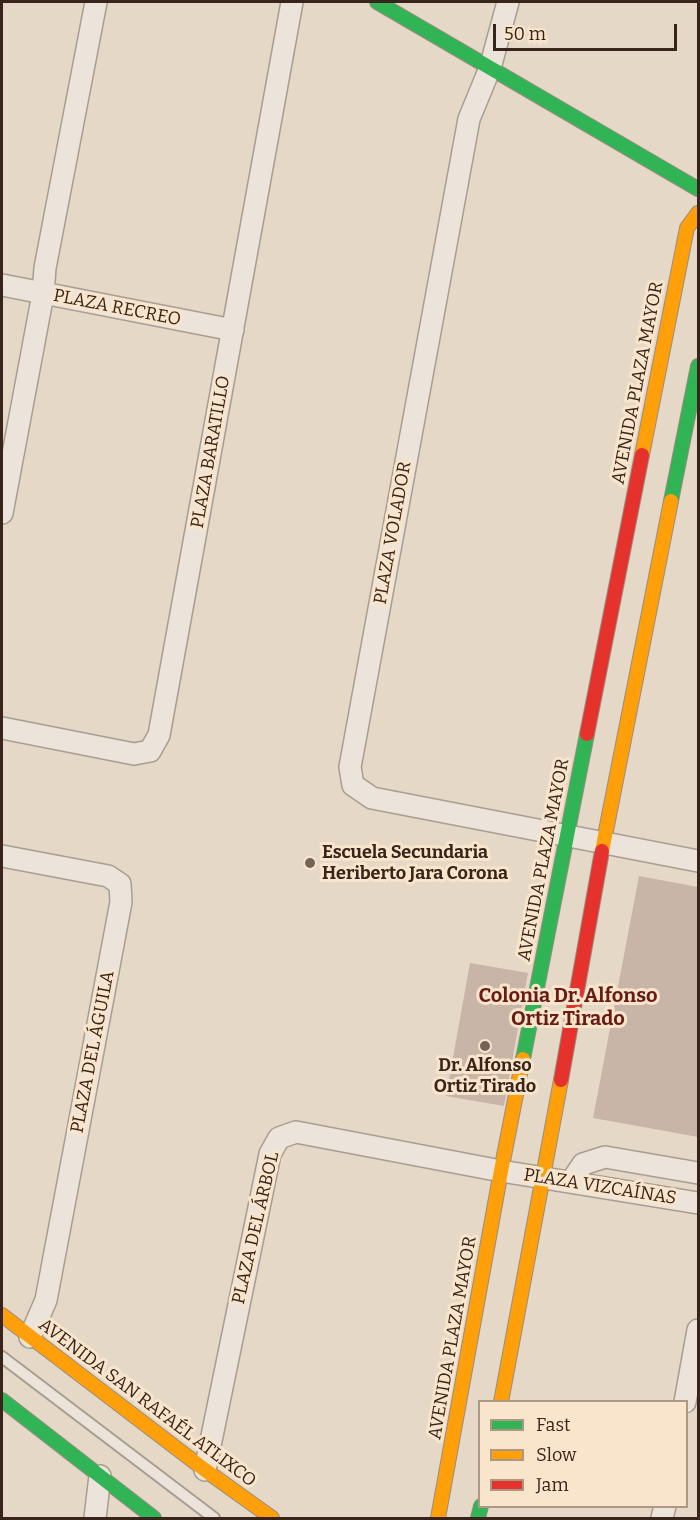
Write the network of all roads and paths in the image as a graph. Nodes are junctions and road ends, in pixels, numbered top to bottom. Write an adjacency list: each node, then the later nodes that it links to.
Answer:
1 (96, 2): 9 (street)
2 (292, 2): 10 (street, PLAZA BARATILLO)
3 (377, 2): 5 (street)
4 (508, 2): 5 (street, PLAZA VOLADOR)
5 (490, 68): 6 (street); 14 (street, PLAZA VOLADOR)
6 (699, 189)
7 (699, 213): 14 (street, AVENIDA PLAZA MAYOR)
8 (2, 285): 9 (street, PLAZA RECREO)
9 (43, 294): 10 (street, PLAZA RECREO); 12 (street)
10 (233, 330): 13 (street, PLAZA BARATILLO)
11 (699, 366): 15 (street)
12 (2, 513)
13 (2, 728)
14 (567, 835): 15 (street, PLAZA VOLADOR); 18 (street, AVENIDA PLAZA MAYOR)
15 (604, 842): 17 (street, PLAZA VOLADOR); 20 (street)
16 (2, 856): 25 (street, PLAZA DEL ÁGUILA)
17 (699, 861)
18 (501, 1171): 20 (street, PLAZA VIZCAÍNAS); 30 (street, PLAZA DEL ÁRBOL); 36 (street, AVENIDA PLAZA MAYOR)
19 (699, 1173): 21 (street)
20 (543, 1178): 21 (street, PLAZA VIZCAÍNAS); 28 (street)
21 (571, 1182): 22 (street, PLAZA VIZCAÍNAS)
22 (699, 1203)
23 (2, 1315): 25 (street, AVENIDA SAN RAFAÉL ATLIXCO)
24 (699, 1330): 29 (street)
25 (30, 1337): 30 (street, AVENIDA SAN RAFAÉL ATLIXCO)
26 (2, 1357): 34 (lane)
27 (2, 1400): 31 (street)
28 (501, 1400)
29 (685, 1400)
30 (205, 1470): 35 (street, AVENIDA SAN RAFAÉL ATLIXCO)
31 (100, 1476): 32 (street); 33 (street)
32 (95, 1518)
33 (154, 1518)
34 (214, 1518)
35 (272, 1518)
36 (438, 1518)

